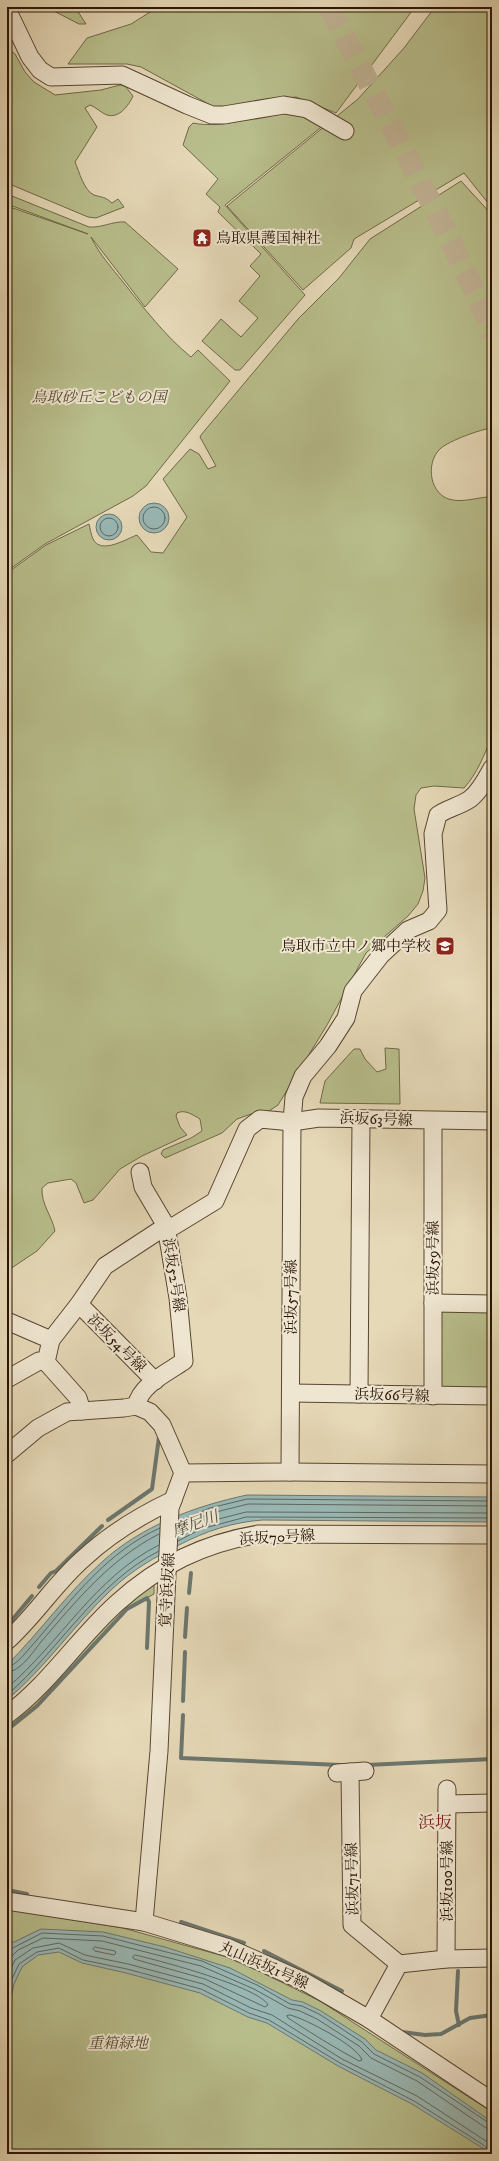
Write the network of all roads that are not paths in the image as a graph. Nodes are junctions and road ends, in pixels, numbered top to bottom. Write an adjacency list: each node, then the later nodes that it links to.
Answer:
1 (7, 9): 2 (street)
2 (345, 131)
3 (492, 768): 7 (street, 浜坂57号線)
4 (361, 1119): 5 (street, 浜坂63号線); 7 (street, 浜坂63号線); 19 (street)
5 (433, 1121): 6 (street, 浜坂63号線); 10 (street, 浜坂59号線)
6 (492, 1121)
7 (292, 1122): 9 (street, 浜坂63号線); 18 (street, 浜坂57号線)
8 (140, 1172): 9 (street)
9 (166, 1226): 11 (street, 浜坂52号線); 17 (street, 浜坂52号線)
10 (433, 1303): 12 (street); 20 (street, 浜坂59号線)
11 (79, 1304): 14 (street, 浜坂52号線); 17 (street, 浜坂54号線)
12 (492, 1304)
13 (7, 1321): 14 (street)
14 (51, 1340): 15 (street, 浜坂52号線)
15 (46, 1362): 16 (street); 23 (street)
16 (7, 1379)
17 (155, 1381): 22 (street, 浜坂52号線)
18 (291, 1393): 19 (street, 浜坂66号線); 25 (street, 浜坂57号線)
19 (359, 1394): 20 (street, 浜坂66号線)
20 (433, 1396): 21 (street, 浜坂66号線)
21 (492, 1396)
22 (136, 1406): 23 (street); 26 (street)
23 (82, 1411): 24 (street)
24 (7, 1454)
25 (290, 1472): 26 (street); 27 (street)
26 (183, 1474): 28 (street, 覚寺浜坂線)
27 (492, 1474)
28 (171, 1504): 30 (street, 覚寺浜坂線); 31 (street)
29 (492, 1535): 30 (street, 浜坂70号線)
30 (169, 1561): 32 (street, 浜坂70号線); 36 (street, 覚寺浜坂線)
31 (7, 1641)
32 (7, 1715)
33 (351, 1772): 39 (street, 浜坂71号線)
34 (492, 1803): 38 (street, 浜坂100号線)
35 (7, 1902): 36 (street, 丸山浜坂1号線)
36 (144, 1922): 40 (street, 丸山浜坂1号線)
37 (492, 1958): 38 (street)
38 (446, 1959): 39 (street)
39 (400, 1964): 40 (street)
40 (369, 2019): 41 (street, 丸山浜坂1号線)
41 (492, 2101)

